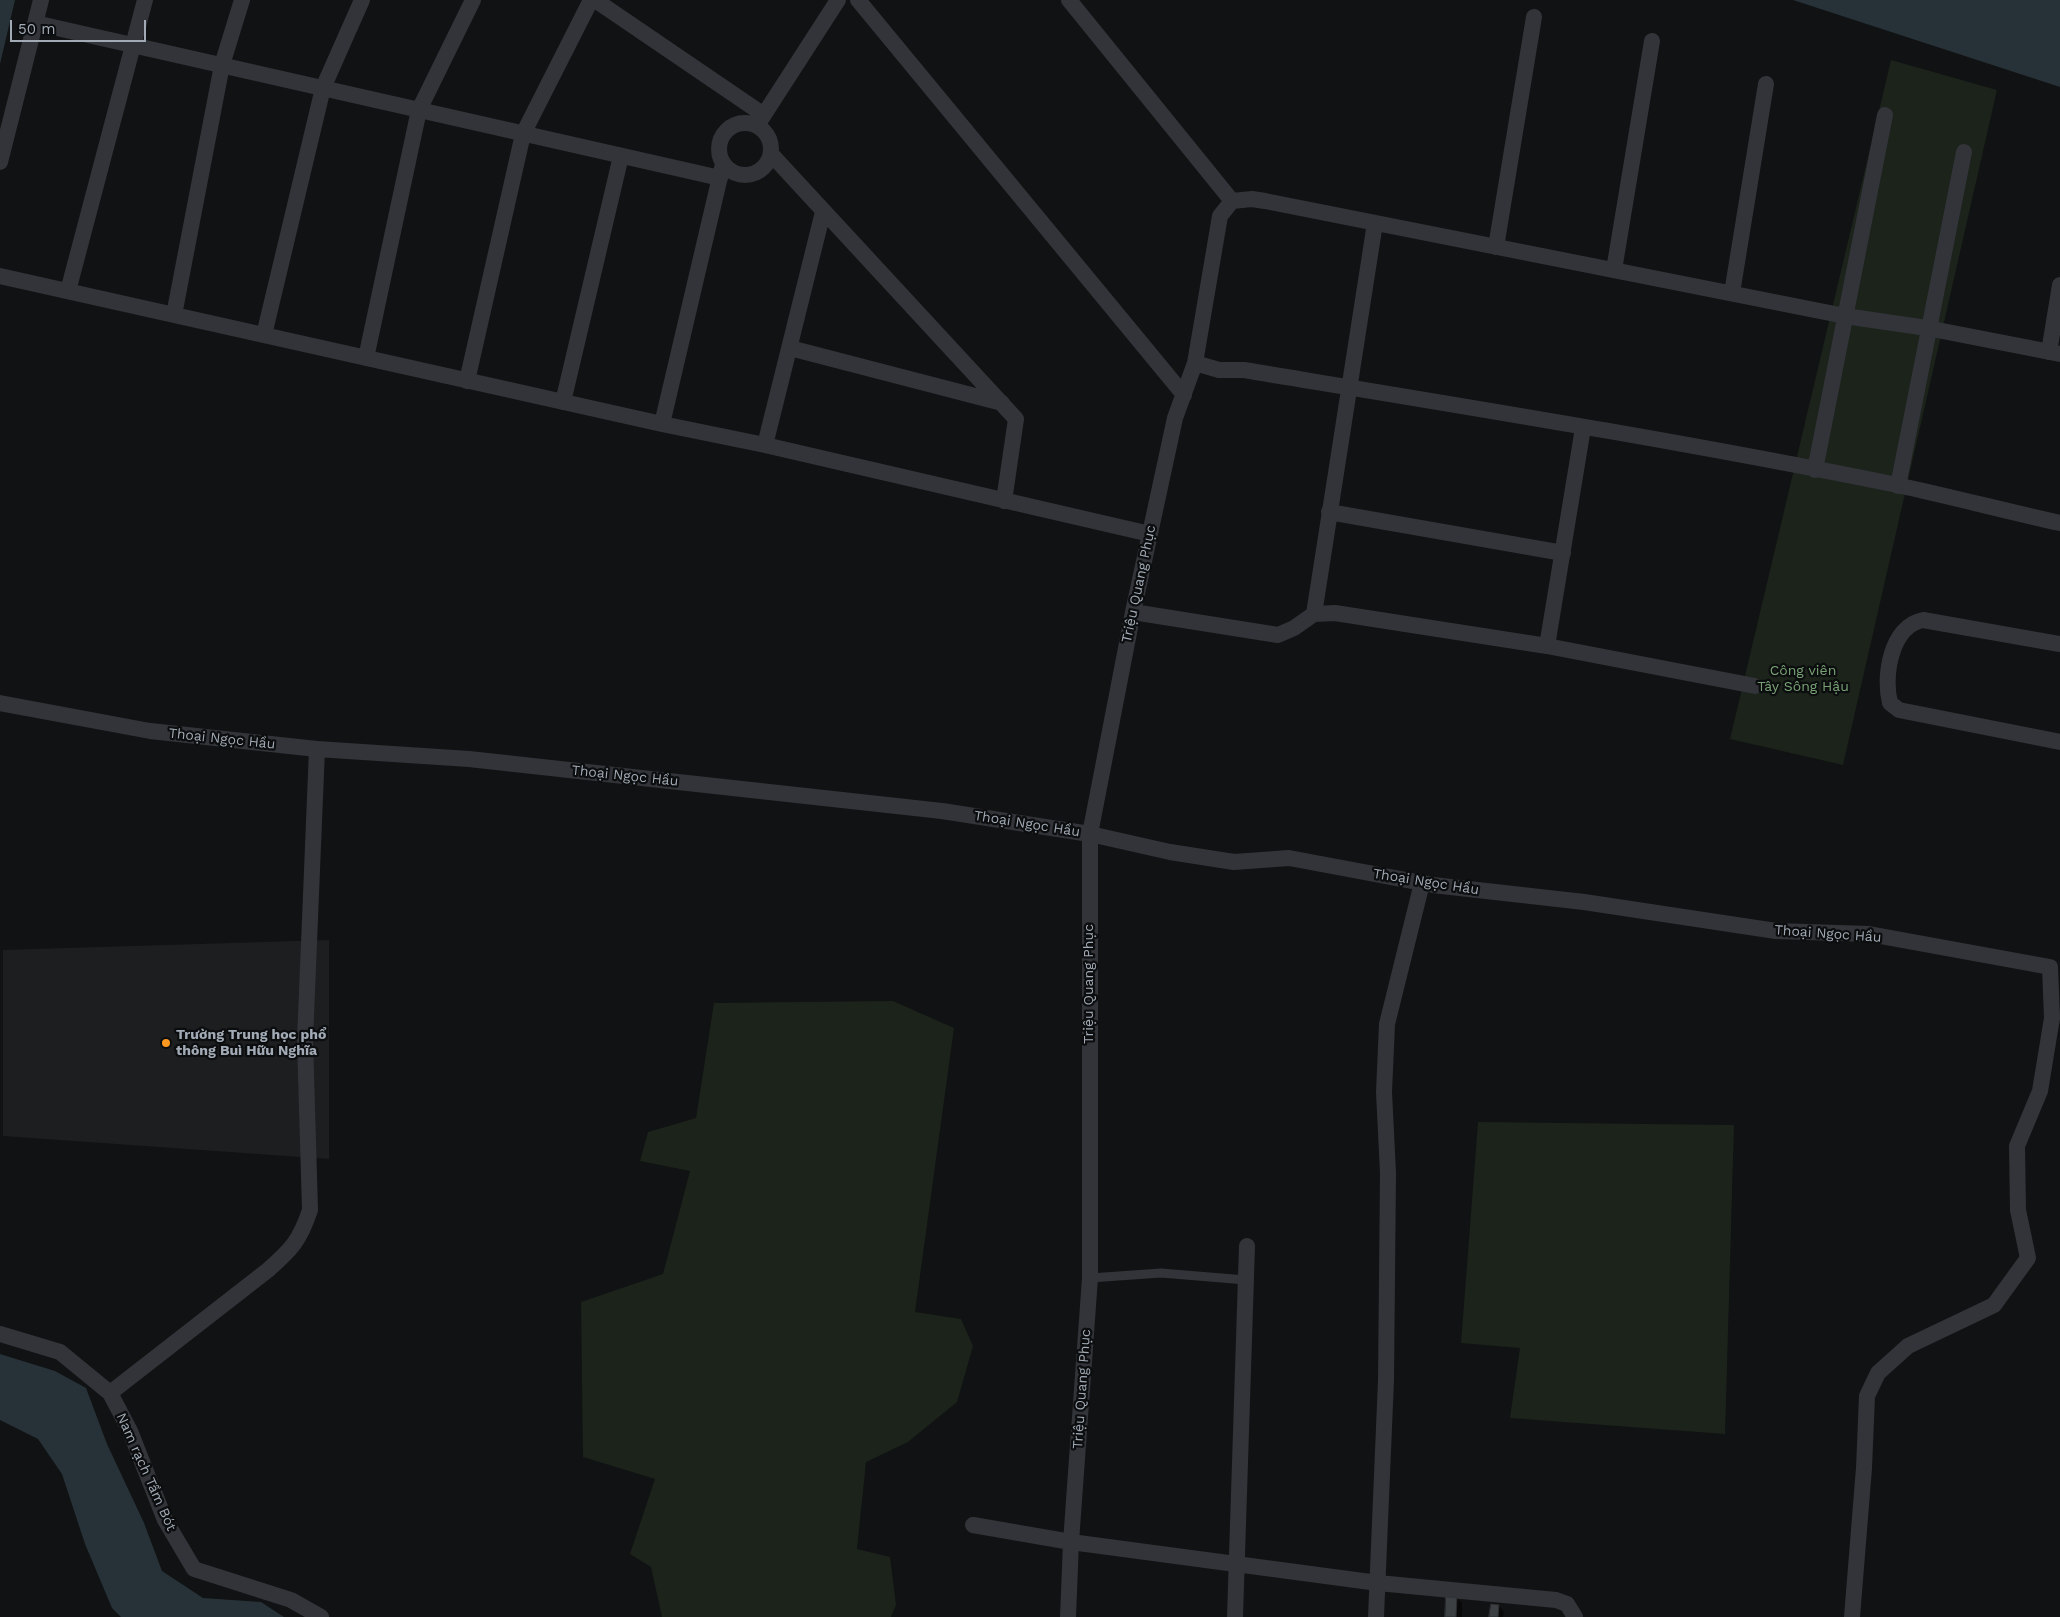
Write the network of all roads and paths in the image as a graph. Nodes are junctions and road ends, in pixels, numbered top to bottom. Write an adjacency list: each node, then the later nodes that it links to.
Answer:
1 (40, 0): 11 (street)
2 (145, 0): 13 (street)
3 (242, 0): 14 (street)
4 (362, 0): 16 (street)
5 (473, 0): 17 (street)
6 (593, 0): 19 (street); 20 (street)
7 (838, 0): 19 (street)
8 (858, 0): 45 (street)
9 (1069, 0): 26 (street)
10 (1534, 17): 29 (street)
11 (35, 23): 13 (street); 24 (street)
12 (1652, 41): 30 (street)
13 (133, 45): 14 (street); 33 (street)
14 (222, 66): 16 (street); 35 (street)
15 (1766, 84): 34 (street)
16 (323, 88): 17 (street); 38 (street)
17 (419, 110): 20 (street); 41 (street)
18 (1885, 115): 36 (street)
19 (760, 121): 22 (street); 25 (street)
20 (523, 134): 23 (street); 43 (street)
21 (1964, 152): 37 (street)
22 (771, 154): 25 (street); 27 (street)
23 (621, 156): 25 (street); 46 (street)
24 (0, 162)
25 (722, 171): 48 (street)
26 (1232, 201): 28 (street); 42 (street, Triệu Quang Phục)
27 (823, 212): 39 (street); 47 (street)
28 (1375, 223): 29 (street); 44 (street)
29 (1496, 247): 30 (street)
30 (1614, 270): 34 (street)
31 (0, 276): 33 (street)
32 (2060, 285): 40 (street)
33 (68, 291): 35 (street)
34 (1732, 293): 36 (street)
35 (174, 315): 38 (street)
36 (1845, 316): 37 (street); 51 (street)
37 (1927, 328): 40 (street); 52 (street)
38 (264, 335): 41 (street)
39 (790, 348): 47 (street); 50 (street)
40 (2054, 353)
41 (366, 358): 43 (street)
42 (1195, 363): 44 (street); 45 (street, Triệu Quang Phục)
43 (467, 381): 46 (street)
44 (1348, 387): 49 (street); 54 (street)
45 (1184, 395): 56 (street, Triệu Quang Phục)
46 (563, 402): 48 (street)
47 (1002, 403): 53 (street)
48 (662, 424): 50 (street)
49 (1584, 428): 51 (street); 57 (street)
50 (765, 446): 53 (street)
51 (1815, 470): 52 (street)
52 (1898, 486): 55 (street)
53 (1004, 501): 56 (street)
54 (1329, 512): 57 (street); 59 (street)
55 (2060, 523)
56 (1150, 534): 58 (street, Triệu Quang Phục)
57 (1563, 553): 61 (street)
58 (1133, 612): 59 (street); 66 (street, Triệu Quang Phục)
59 (1314, 614): 61 (street)
60 (2060, 644): 64 (street)
61 (1547, 646): 62 (street)
62 (1756, 686)
63 (0, 702): 65 (street, Thoại Ngọc Hầu)
64 (2060, 742)
65 (317, 749): 66 (street, Thoại Ngọc Hầu); 72 (street)
66 (1090, 834): 67 (street, Thoại Ngọc Hầu); 69 (street, Triệu Quang Phục)
67 (1422, 883): 76 (street); 82 (street, Thoại Ngọc Hầu)
68 (1247, 1246): 70 (street)
69 (1090, 1278): 70 (lane); 74 (street, Triệu Quang Phục)
70 (1246, 1280): 75 (street)
71 (0, 1334): 72 (street, Nam rạch Tầm Bót)
72 (110, 1393): 77 (street, Nam rạch Tầm Bót)
73 (973, 1525): 74 (street)
74 (1071, 1542): 75 (street); 78 (street, Triệu Quang Phục)
75 (1236, 1563): 76 (street); 79 (street)
76 (1378, 1583): 80 (street); 81 (street)
77 (320, 1617)
78 (1068, 1617)
79 (1235, 1617)
80 (1376, 1617)
81 (1575, 1617)
82 (1852, 1617)

